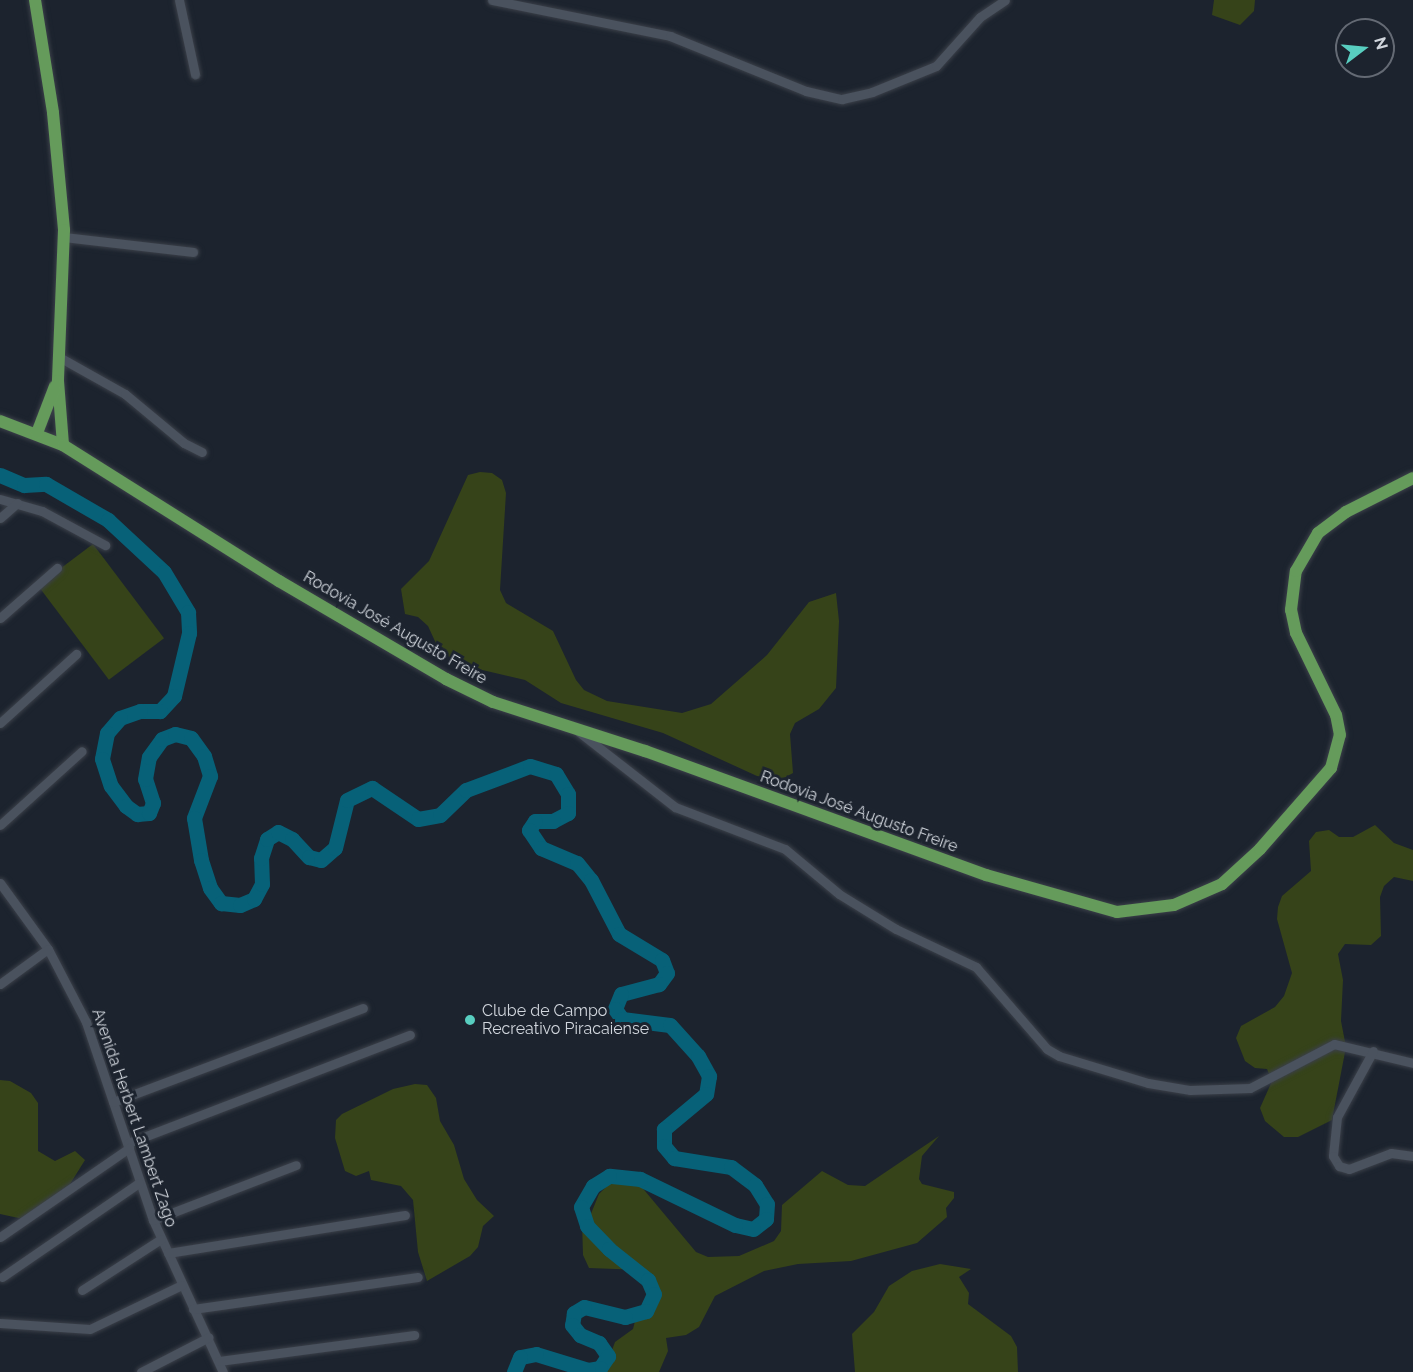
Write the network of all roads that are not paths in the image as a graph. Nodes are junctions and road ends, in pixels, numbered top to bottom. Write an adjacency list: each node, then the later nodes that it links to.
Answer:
1 (35, 0): 6 (main road)
2 (179, 0): 5 (street)
3 (492, 0): 4 (street)
4 (1005, 0)
5 (195, 74)
6 (64, 237): 7 (street); 8 (main road)
7 (193, 252)
8 (59, 357): 9 (main road); 13 (street)
9 (57, 381): 11 (main road); 12 (main road)
10 (0, 421): 11 (main road, Rodovia José Augusto Freire)
11 (37, 433): 12 (main road, Rodovia José Augusto Freire)
12 (63, 445): 23 (main road, Rodovia José Augusto Freire)
13 (202, 452)
14 (1413, 478): 23 (main road, Rodovia José Augusto Freire)
15 (0, 499): 16 (street)
16 (17, 504): 17 (street); 18 (street)
17 (0, 518)
18 (105, 545)
19 (57, 568): 20 (street)
20 (0, 618)
21 (76, 654): 22 (street)
22 (0, 723)
23 (573, 726): 31 (street)
24 (82, 751): 25 (street)
25 (0, 825)
26 (0, 883): 27 (street, Avenida Herbert Lambert Zago)
27 (48, 949): 28 (street); 33 (street, Avenida Herbert Lambert Zago)
28 (0, 984)
29 (363, 1008): 33 (street)
30 (410, 1035): 34 (street)
31 (1373, 1051): 32 (street); 35 (street)
32 (1413, 1063)
33 (113, 1102): 34 (street, Avenida Herbert Lambert Zago)
34 (129, 1146): 37 (street, Avenida Herbert Lambert Zago); 40 (street)
35 (1413, 1156)
36 (296, 1165): 39 (street)
37 (139, 1183): 39 (street, Avenida Herbert Lambert Zago); 43 (street)
38 (405, 1215): 42 (street)
39 (153, 1220): 41 (street, Avenida Herbert Lambert Zago)
40 (0, 1237)
41 (161, 1239): 42 (street, Avenida Herbert Lambert Zago); 46 (street)
42 (168, 1254): 45 (street, Avenida Herbert Lambert Zago)
43 (2, 1277)
44 (417, 1278): 47 (street)
45 (182, 1285): 47 (street, Avenida Herbert Lambert Zago); 48 (street)
46 (82, 1290)
47 (193, 1309): 50 (street, Avenida Herbert Lambert Zago)
48 (0, 1323)
49 (414, 1335): 51 (street)
50 (209, 1338): 51 (street, Avenida Herbert Lambert Zago); 52 (street)
51 (219, 1361): 53 (street, Avenida Herbert Lambert Zago)
52 (141, 1372)
53 (223, 1372)

